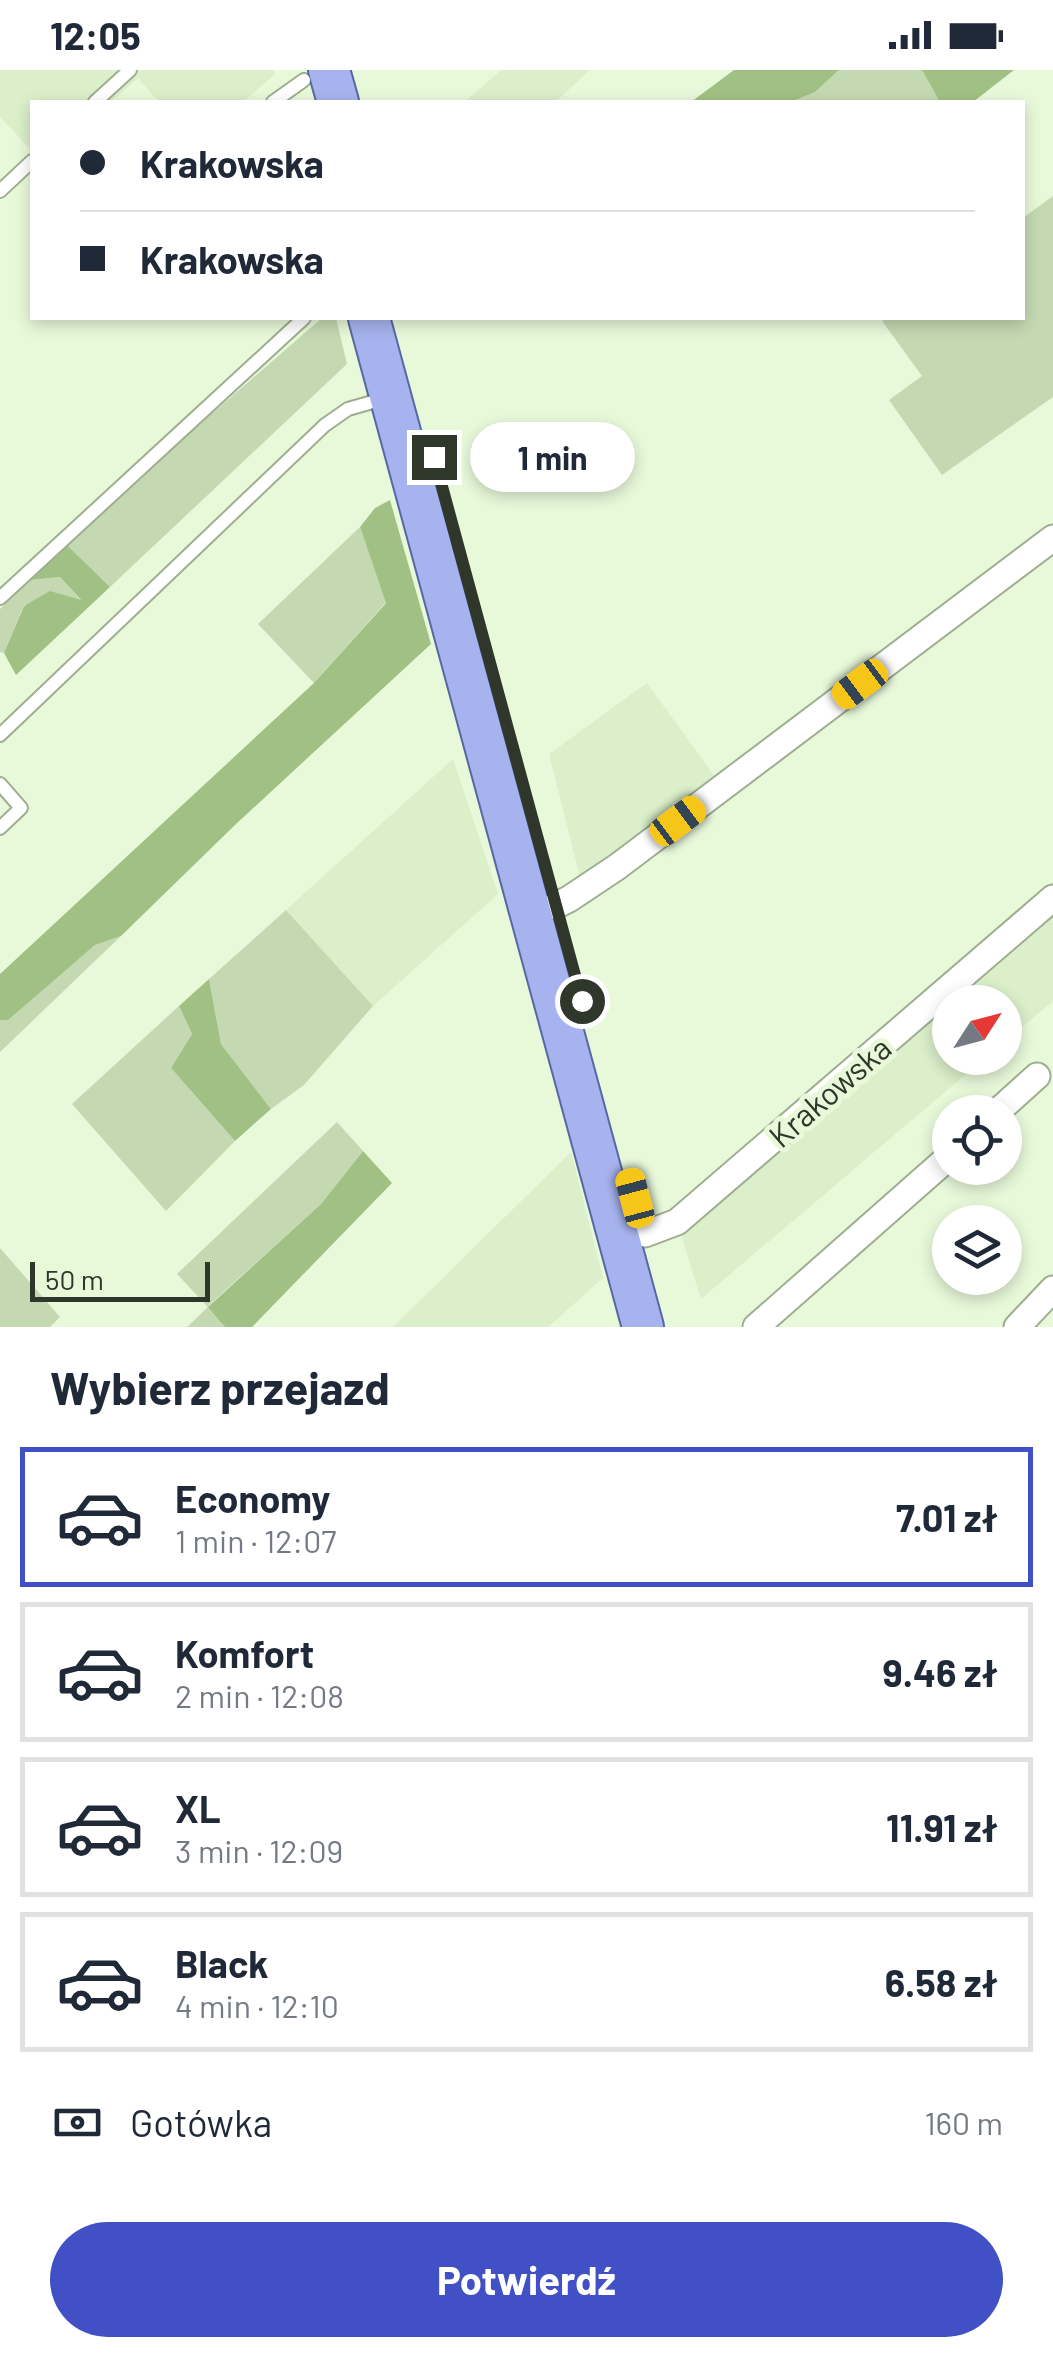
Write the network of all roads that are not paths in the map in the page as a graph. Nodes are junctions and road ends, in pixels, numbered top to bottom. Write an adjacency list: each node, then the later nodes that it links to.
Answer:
1 (130, 70): 3 (lane)
2 (304, 85): 4 (main road)
3 (98, 100)
4 (334, 100)
5 (30, 163): 6 (lane)
6 (0, 191)
7 (302, 320): 12 (lane)
8 (371, 320): 10 (main road)
9 (397, 320): 17 (main road)
10 (390, 397): 13 (lane); 23 (main road)
11 (1053, 538): 17 (street)
12 (0, 598)
13 (0, 735)
14 (0, 784): 15 (lane)
15 (0, 828)
16 (1053, 898): 21 (street, Krakowska)
17 (555, 906): 21 (main road)
18 (1037, 1076): 19 (street)
19 (1016, 1095)
20 (932, 1172): 25 (street)
21 (645, 1234): 24 (main road)
22 (1053, 1289): 26 (street)
23 (643, 1327)
24 (670, 1327)
25 (756, 1327)
26 (1017, 1327)

